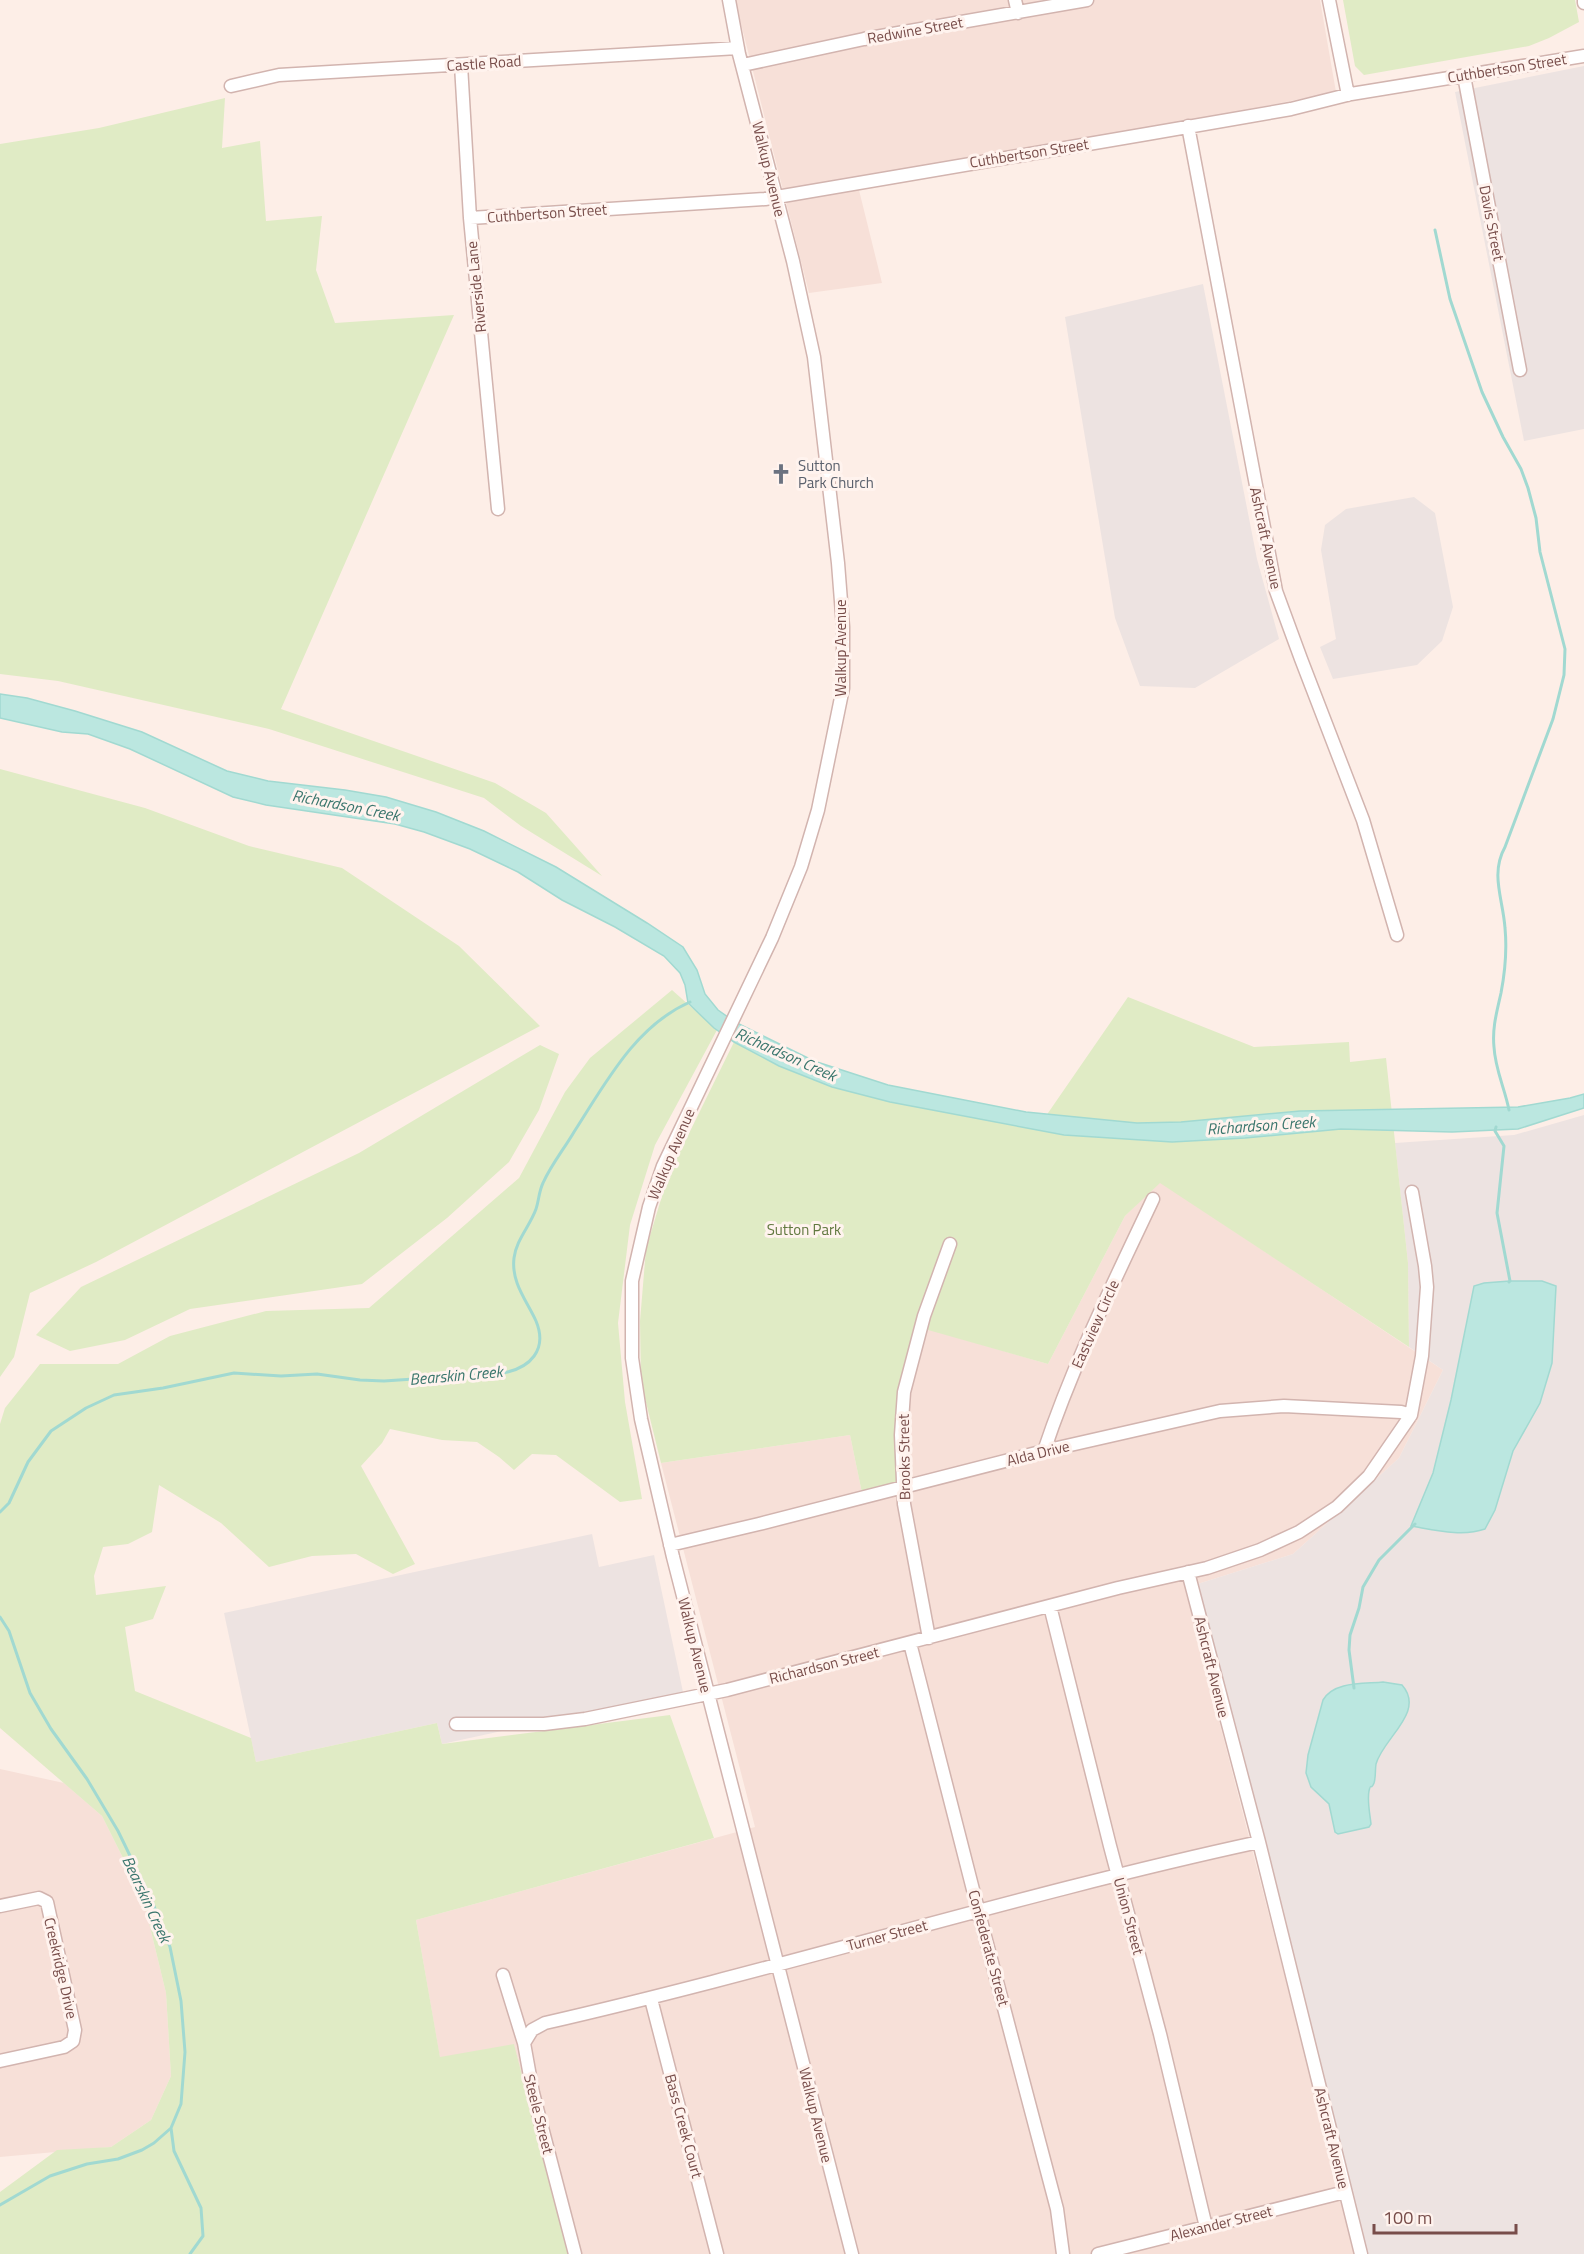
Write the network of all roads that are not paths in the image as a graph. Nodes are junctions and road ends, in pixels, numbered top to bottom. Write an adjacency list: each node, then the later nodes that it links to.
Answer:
1 (729, 0): 6 (street)
2 (1014, 0): 5 (street)
3 (1088, 0): 5 (street, Redwine Street)
4 (1329, 0): 12 (street)
5 (1018, 13): 9 (street, Redwine Street)
6 (738, 48): 8 (street, Castle Road); 9 (street, Walkup Avenue)
7 (1584, 56): 10 (street, Cuthbertson Street)
8 (461, 65): 11 (street, Castle Road); 15 (street, Riverside Lane)
9 (742, 65): 14 (street, Walkup Avenue)
10 (1464, 76): 12 (street, Cuthbertson Street); 16 (street, Davis Street)
11 (231, 86)
12 (1348, 95): 13 (street, Cuthbertson Street)
13 (1188, 126): 14 (street, Cuthbertson Street); 18 (street, Ashcraft Avenue)
14 (775, 196): 15 (street, Cuthbertson Street); 25 (street, Walkup Avenue)
15 (470, 218): 17 (street, Riverside Lane)
16 (1520, 370)
17 (498, 509)
18 (1397, 935)
19 (1412, 1192): 22 (street)
20 (1152, 1199): 23 (street, Eastview Circle)
21 (950, 1244): 24 (street, Brooks Street)
22 (1411, 1415): 23 (street, Alda Drive); 26 (street)
23 (1044, 1451): 24 (street, Alda Drive)
24 (902, 1487): 25 (street, Alda Drive); 28 (street, Brooks Street)
25 (670, 1545): 30 (street, Walkup Avenue)
26 (1188, 1572): 27 (street, Richardson Street); 32 (street, Ashcraft Avenue)
27 (1050, 1606): 28 (street, Richardson Street); 33 (street, Union Street)
28 (929, 1638): 29 (street, Richardson Street)
29 (910, 1642): 30 (street, Richardson Street); 35 (street, Confederate Street)
30 (708, 1693): 31 (street, Richardson Street); 36 (street, Walkup Avenue)
31 (456, 1724)
32 (1259, 1842): 33 (street, Turner Street); 41 (street, Ashcraft Avenue)
33 (1118, 1876): 35 (street, Turner Street); 42 (street, Union Street)
34 (0, 1906): 40 (street, Creekridge Drive)
35 (978, 1912): 36 (street, Turner Street); 46 (street, Confederate Street)
36 (778, 1963): 38 (street, Turner Street); 45 (street, Walkup Avenue)
37 (503, 1975): 39 (street, Steele Street)
38 (651, 1999): 39 (street, Turner Street); 44 (street, Bass Creek Court)
39 (524, 2043): 43 (street, Steele Street)
40 (0, 2061)
41 (1345, 2192): 42 (street, Alexander Street); 48 (street, Ashcraft Avenue)
42 (1206, 2227): 47 (street, Alexander Street)
43 (575, 2254)
44 (717, 2254)
45 (852, 2254)
46 (1063, 2254)
47 (1098, 2254)
48 (1361, 2254)

